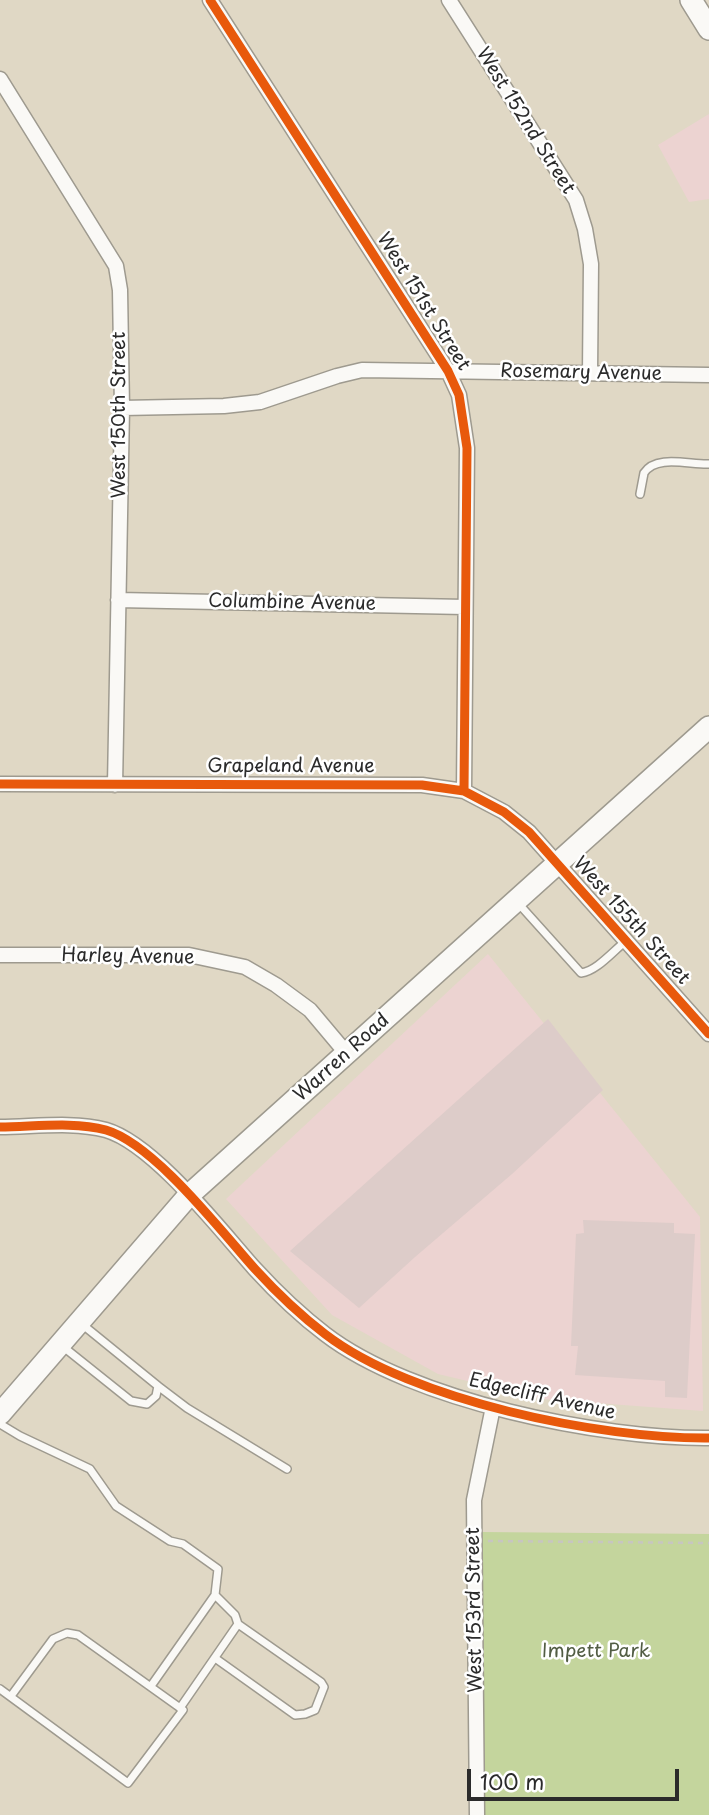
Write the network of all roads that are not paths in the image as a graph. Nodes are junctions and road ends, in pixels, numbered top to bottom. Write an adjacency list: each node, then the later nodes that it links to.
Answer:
1 (210, 0): 6 (street, West 151st Street)
2 (449, 0): 7 (street, West 152nd Street)
3 (691, 0): 4 (main road)
4 (709, 29)
5 (0, 79): 9 (street, West 150th Street)
6 (448, 371): 7 (street, Rosemary Avenue); 9 (street, Rosemary Avenue); 13 (street, West 151st Street)
7 (590, 373): 8 (street, Rosemary Avenue)
8 (709, 375)
9 (122, 408): 12 (street, West 150th Street)
10 (709, 464): 11 (lane)
11 (640, 494)
12 (118, 600): 13 (street, Columbine Avenue); 16 (street, West 150th Street)
13 (465, 607): 17 (street, West 151st Street)
14 (707, 732): 18 (main road, Warren Road)
15 (0, 784): 16 (street, Grapeland Avenue)
16 (115, 785): 17 (street, Grapeland Avenue)
17 (464, 791): 18 (street, Grapeland Avenue)
18 (556, 863): 19 (main road, Warren Road); 20 (street, West 155th Street)
19 (515, 900): 20 (lane); 23 (main road, Warren Road)
20 (626, 941): 22 (street, West 155th Street)
21 (0, 955): 23 (street, Harley Avenue)
22 (709, 1034)
23 (347, 1054): 25 (main road, Warren Road)
24 (0, 1127): 25 (street, Edgecliff Avenue)
25 (189, 1195): 26 (main road, Warren Road); 29 (street, Edgecliff Avenue)
26 (79, 1322): 27 (main road, Warren Road); 28 (lane)
27 (60, 1344): 28 (lane); 30 (main road, Warren Road)
28 (158, 1386): 33 (lane)
29 (493, 1407): 32 (street, Edgecliff Avenue); 41 (street, West 153rd Street)
30 (0, 1414)
31 (0, 1424): 34 (lane)
32 (709, 1438)
33 (287, 1469)
34 (215, 1595): 35 (lane); 37 (lane)
35 (238, 1624): 36 (lane); 36 (lane)
36 (215, 1658): 40 (lane)
37 (150, 1686): 39 (lane); 40 (lane)
38 (0, 1689): 39 (lane)
39 (11, 1696): 40 (lane)
40 (180, 1708)
41 (477, 1815)

